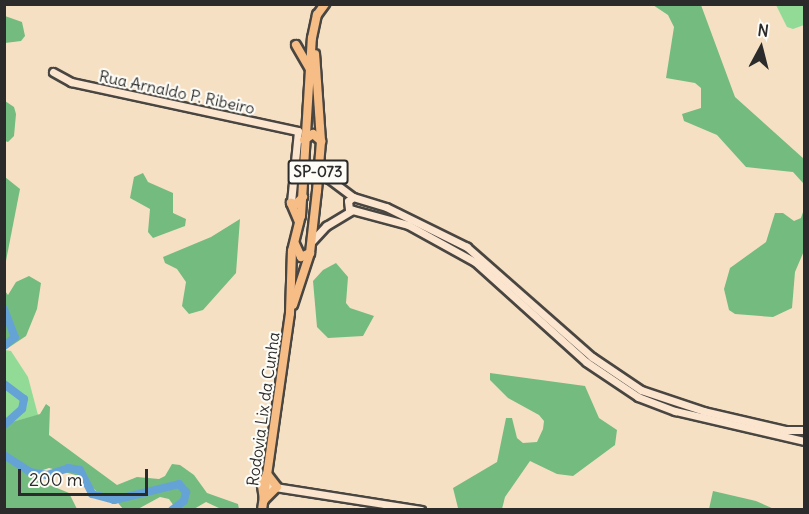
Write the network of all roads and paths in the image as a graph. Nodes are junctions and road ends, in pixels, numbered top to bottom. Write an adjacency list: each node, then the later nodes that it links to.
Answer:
1 (325, 4): 2 (main road, Rodovia Lix da Cunha / SP-073)
2 (314, 28): 4 (main road, Rodovia Lix da Cunha / SP-073); 7 (main road, Rodovia Lix da Cunha / SP-073)
3 (296, 45): 4 (main road)
4 (310, 69): 6 (main road, Rodovia Lix da Cunha / SP-073)
5 (53, 72): 11 (main road, Rua Arnaldo P. Ribeiro)
6 (304, 140): 7 (main road); 9 (main road, Rodovia Lix da Cunha / SP-073)
7 (321, 141): 8 (main road, Rodovia Lix da Cunha / SP-073)
8 (319, 164): 10 (main road); 15 (main road, Rodovia Lix da Cunha / SP-073)
9 (303, 196): 11 (main road); 13 (main road, Rodovia Lix da Cunha / SP-073)
10 (353, 197): 12 (main road); 18 (main road)
11 (291, 203): 13 (main road)
12 (353, 210): 15 (main road); 19 (main road)
13 (299, 224): 14 (main road, Rodovia Lix da Cunha / SP-073)
14 (295, 240): 16 (main road); 17 (main road, Rodovia Lix da Cunha / SP-073)
15 (312, 241): 16 (main road, Rodovia Lix da Cunha / SP-073)
16 (310, 253): 17 (main road, Rodovia Lix da Cunha / SP-073)
17 (290, 313): 20 (main road, Rodovia Lix da Cunha / SP-073)
18 (804, 430)
19 (804, 441)
20 (267, 474): 21 (main road, Rodovia Lix da Cunha); 22 (main road)
21 (264, 485): 22 (main road); 23 (main road)
22 (277, 487): 23 (main road); 25 (main road)
23 (264, 500): 24 (main road, Rodovia Lix da Cunha)
24 (262, 510)
25 (421, 510)

